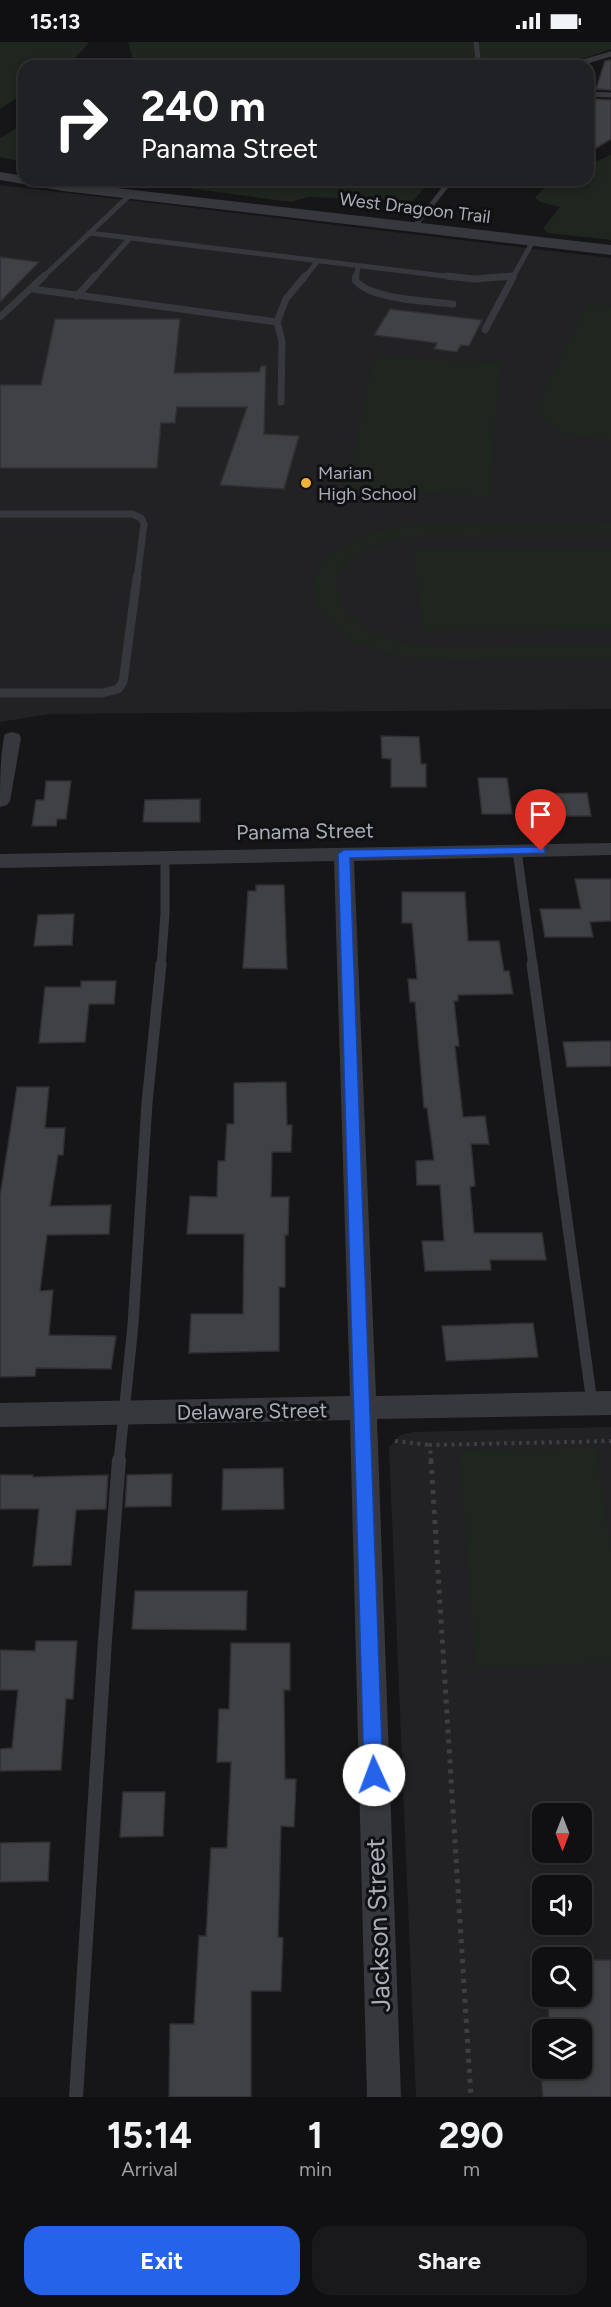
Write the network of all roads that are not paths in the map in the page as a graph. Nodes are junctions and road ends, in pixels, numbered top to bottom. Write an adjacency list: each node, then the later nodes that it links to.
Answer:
1 (476, 42): 3 (lane)
2 (611, 54): 4 (lane)
3 (478, 60)
4 (590, 60)
5 (594, 94): 6 (lane)
6 (611, 95)
7 (68, 186): 9 (street, West Dragoon Trail)
8 (446, 186): 10 (lane)
9 (131, 194): 10 (street, West Dragoon Trail); 11 (lane)
10 (414, 227): 13 (street, West Dragoon Trail)
11 (89, 233): 12 (lane); 18 (lane)
12 (130, 238): 15 (lane); 19 (lane)
13 (533, 241): 14 (street, West Dragoon Trail); 17 (lane)
14 (611, 250)
15 (317, 262): 16 (lane); 22 (lane)
16 (358, 267): 17 (lane); 20 (lane)
17 (513, 277): 23 (lane)
18 (32, 290): 19 (lane); 21 (lane)
19 (77, 296): 22 (lane)
20 (453, 304)
21 (0, 317)
22 (277, 322): 24 (lane)
23 (485, 330)
24 (281, 402)
25 (0, 514): 26 (lane)
26 (0, 693)
27 (12, 738): 28 (street)
28 (0, 801)
29 (611, 849): 30 (street, Panama Street)
30 (517, 851): 31 (street, Panama Street); 34 (lane)
31 (344, 854): 32 (street, Panama Street); 35 (street, Jackson Street)
32 (165, 858): 33 (street, Panama Street); 36 (lane)
33 (0, 861)
34 (602, 1403): 35 (street, Delaware Street)
35 (362, 1409): 36 (street, Delaware Street); 39 (street, Jackson Street)
36 (123, 1413): 37 (street, Delaware Street); 38 (lane)
37 (0, 1416)
38 (76, 2097)
39 (384, 2097)

